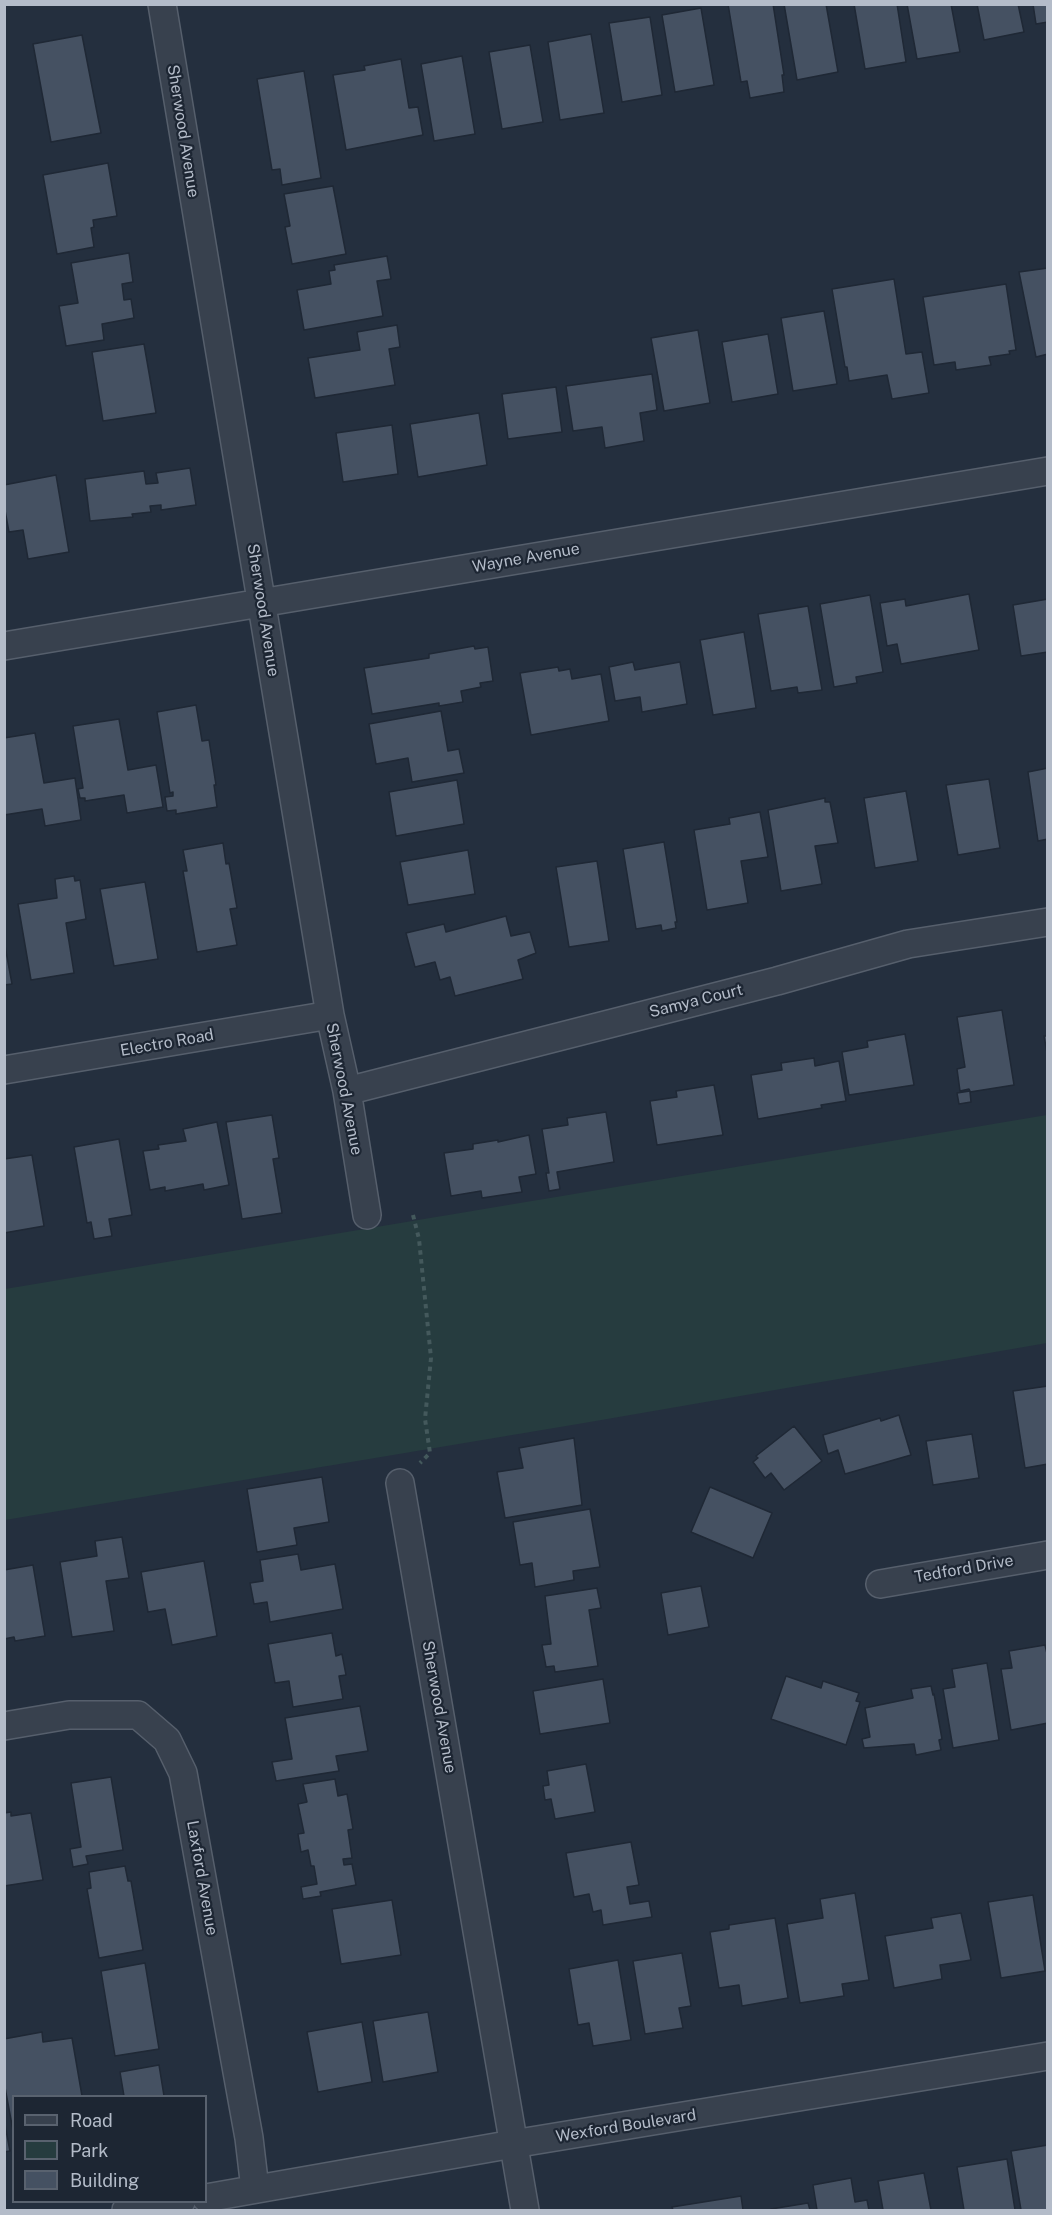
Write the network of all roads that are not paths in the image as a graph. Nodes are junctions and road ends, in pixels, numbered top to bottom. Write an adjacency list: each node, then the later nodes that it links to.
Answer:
1 (162, 4): 3 (street, Sherwood Avenue)
2 (1047, 471): 3 (street, Wayne Avenue)
3 (262, 604): 4 (street, Wayne Avenue); 6 (street, Sherwood Avenue)
4 (4, 646)
5 (1047, 922): 8 (street, Samya Court)
6 (330, 1015): 7 (street, Electro Road); 8 (street, Sherwood Avenue)
7 (4, 1070)
8 (347, 1091): 9 (street, Sherwood Avenue)
9 (366, 1215)
10 (400, 1482): 15 (street, Sherwood Avenue)
11 (1047, 1555): 12 (street, Tedford Drive)
12 (880, 1584)
13 (4, 1726): 16 (street, Laxford Avenue)
14 (1047, 2056): 15 (street, Wexford Boulevard)
15 (513, 2144): 16 (street, Wexford Boulevard); 20 (street, Sherwood Avenue)
16 (255, 2189): 17 (street, Wexford Boulevard)
17 (207, 2198)
18 (175, 2203): 19 (street)
19 (126, 2211)
20 (525, 2211)

